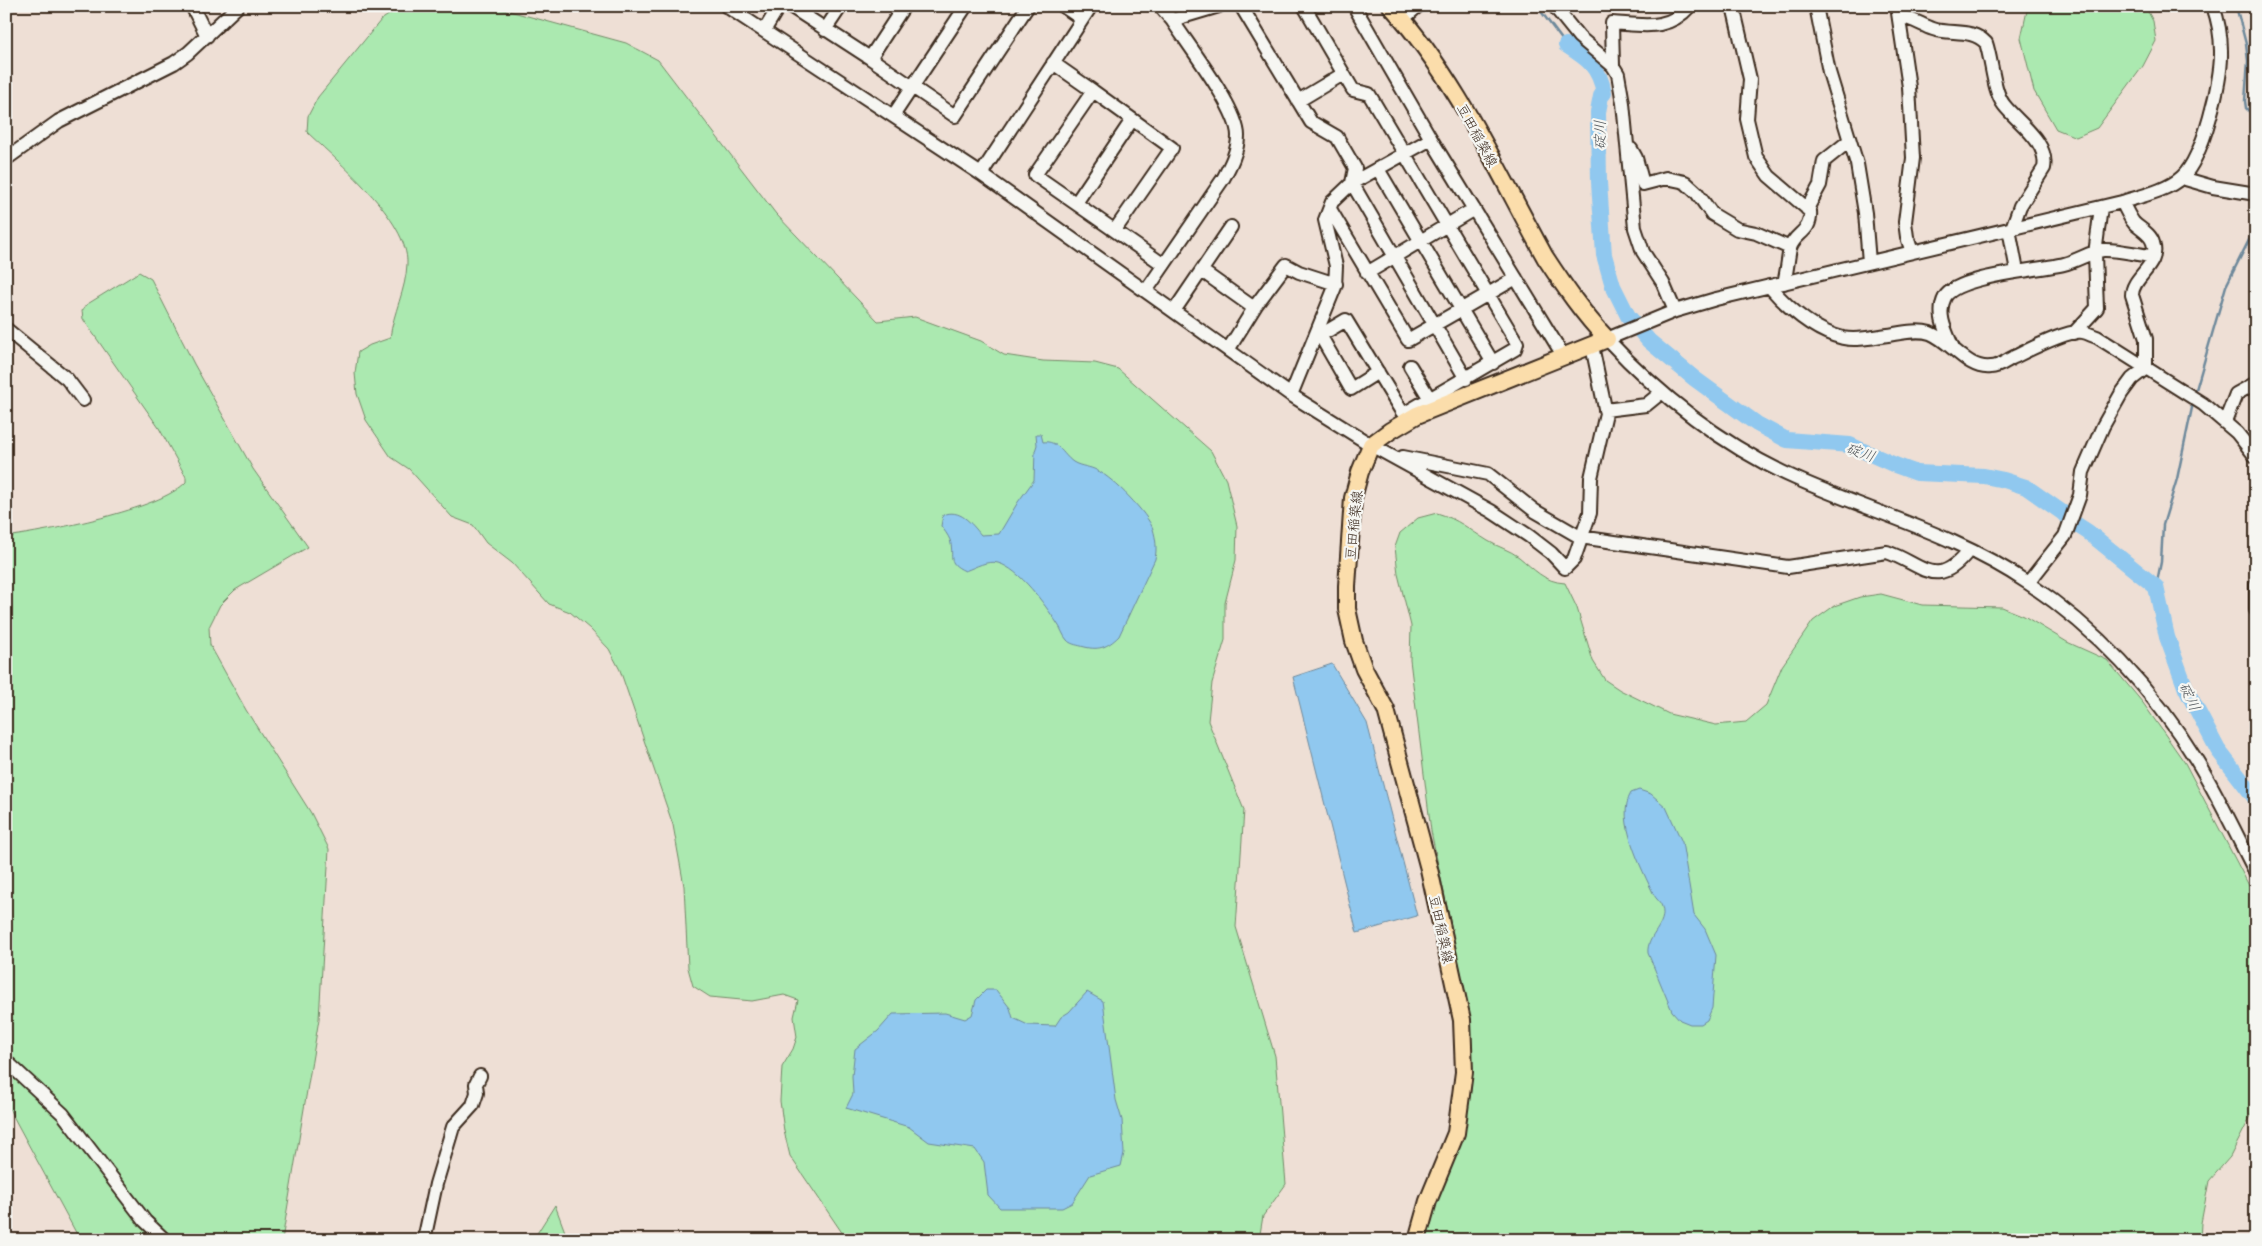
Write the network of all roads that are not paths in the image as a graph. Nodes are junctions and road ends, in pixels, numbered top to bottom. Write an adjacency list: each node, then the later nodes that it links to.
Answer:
1 (192, 6): 30 (street)
2 (238, 6): 30 (street)
3 (726, 6): 29 (street)
4 (779, 6): 29 (street)
5 (790, 6): 28 (street)
6 (841, 6): 28 (street)
7 (904, 6): 31 (street)
8 (966, 6): 35 (street)
9 (1028, 6): 35 (street)
10 (1064, 6): 25 (street)
11 (1091, 6): 25 (street)
12 (1160, 6): 27 (street)
13 (1219, 6): 27 (street)
14 (1241, 6): 37 (street)
15 (1304, 6): 34 (street)
16 (1354, 6): 40 (street)
17 (1391, 6): 26 (main road, 豆田稲築線)
18 (1418, 6): 26 (street)
19 (1554, 6): 33 (street)
20 (1690, 6): 33 (street)
21 (1733, 6): 55 (street)
22 (1816, 6): 41 (street)
23 (2213, 6): 47 (street)
24 (1898, 12): 58 (street); 62 (street)
25 (1082, 19): 32 (street)
26 (1403, 19): 85 (main road, 豆田稲築線)
27 (1172, 20): 67 (street)
28 (825, 30): 31 (street)
29 (764, 31): 38 (street)
30 (207, 36): 44 (street)
31 (870, 58): 35 (street)
32 (1054, 63): 36 (street); 46 (street)
33 (1613, 66): 42 (street)
34 (1343, 74): 37 (street); 43 (street)
35 (912, 87): 38 (street)
36 (1093, 91): 39 (street); 51 (street)
37 (1298, 101): 48 (street)
38 (892, 116): 46 (street)
39 (1132, 120): 51 (street); 59 (street)
40 (1431, 139): 43 (street); 54 (street)
41 (1849, 141): 55 (street); 66 (street)
42 (1627, 142): 61 (street); 80 (street)
43 (1405, 154): 45 (street); 56 (street)
44 (6, 159)
45 (1378, 169): 48 (street); 60 (street)
46 (981, 174): 75 (street)
47 (2182, 178): 49 (street); 50 (street)
48 (1352, 183): 53 (street); 64 (street)
49 (2256, 194)
50 (2122, 202): 52 (street); 65 (street)
51 (1076, 203): 59 (street)
52 (2101, 207): 58 (street); 63 (street)
53 (1330, 209): 70 (street); 73 (street)
54 (1474, 209): 56 (street); 71 (street)
55 (1807, 209): 61 (street)
56 (1447, 225): 60 (street); 76 (street)
57 (1231, 227): 68 (street)
58 (2010, 229): 62 (street); 69 (street)
59 (1115, 230): 67 (street)
60 (1420, 240): 64 (street); 78 (street)
61 (1790, 248): 72 (street)
62 (1912, 252): 66 (street)
63 (2095, 252): 65 (street); 69 (street); 83 (street)
64 (1393, 256): 70 (street); 81 (street)
65 (2152, 256): 91 (street)
66 (1868, 262): 72 (street)
67 (1164, 265): 75 (street)
68 (1202, 271): 77 (street); 79 (street)
69 (2016, 271): 86 (street)
70 (1367, 272): 81 (street)
71 (1516, 278): 76 (street); 88 (street)
72 (1784, 283): 74 (street)
73 (1336, 284): 77 (street); 84 (street)
74 (1769, 286): 80 (street); 86 (street)
75 (1146, 291): 79 (street)
76 (1488, 294): 78 (street); 89 (street)
77 (1254, 308): 87 (street)
78 (1461, 309): 81 (street); 89 (street)
79 (1174, 311): 87 (street)
80 (1675, 312): 85 (street)
81 (1434, 325): 93 (street)
82 (6, 328): 98 (street)
83 (2074, 333): 86 (street); 91 (street)
84 (1317, 337): 92 (street); 92 (street); 96 (street)
85 (1607, 339): 88 (main road); 95 (street); 99 (street)
86 (1953, 348)
87 (1228, 350): 96 (street)
88 (1564, 357): 100 (main road)
89 (1492, 363): 93 (street)
90 (1410, 366): 97 (street)
91 (2146, 368): 101 (street); 107 (street)
92 (1378, 372): 100 (street)
93 (1466, 379): 97 (street)
94 (2256, 383): 101 (street)
95 (1662, 392): 99 (street); 106 (street)
96 (1290, 395): 102 (street)
97 (1430, 399): 100 (street)
98 (83, 400)
99 (1605, 410): 105 (street)
100 (1407, 417): 102 (main road)
101 (2225, 422): 104 (street)
102 (1371, 445): 103 (street); 115 (main road, 豆田稲築線)
103 (1390, 455): 105 (street); 105 (street)
104 (2256, 457)
105 (1580, 537): 106 (street)
106 (1969, 550): 107 (street)
107 (2028, 582): 110 (street)
108 (2255, 586): 109 (street)
109 (2256, 610)
110 (2256, 873)
111 (6, 1061): 113 (street)
112 (480, 1076): 114 (street)
113 (165, 1240)
114 (424, 1240)
115 (1417, 1240)

